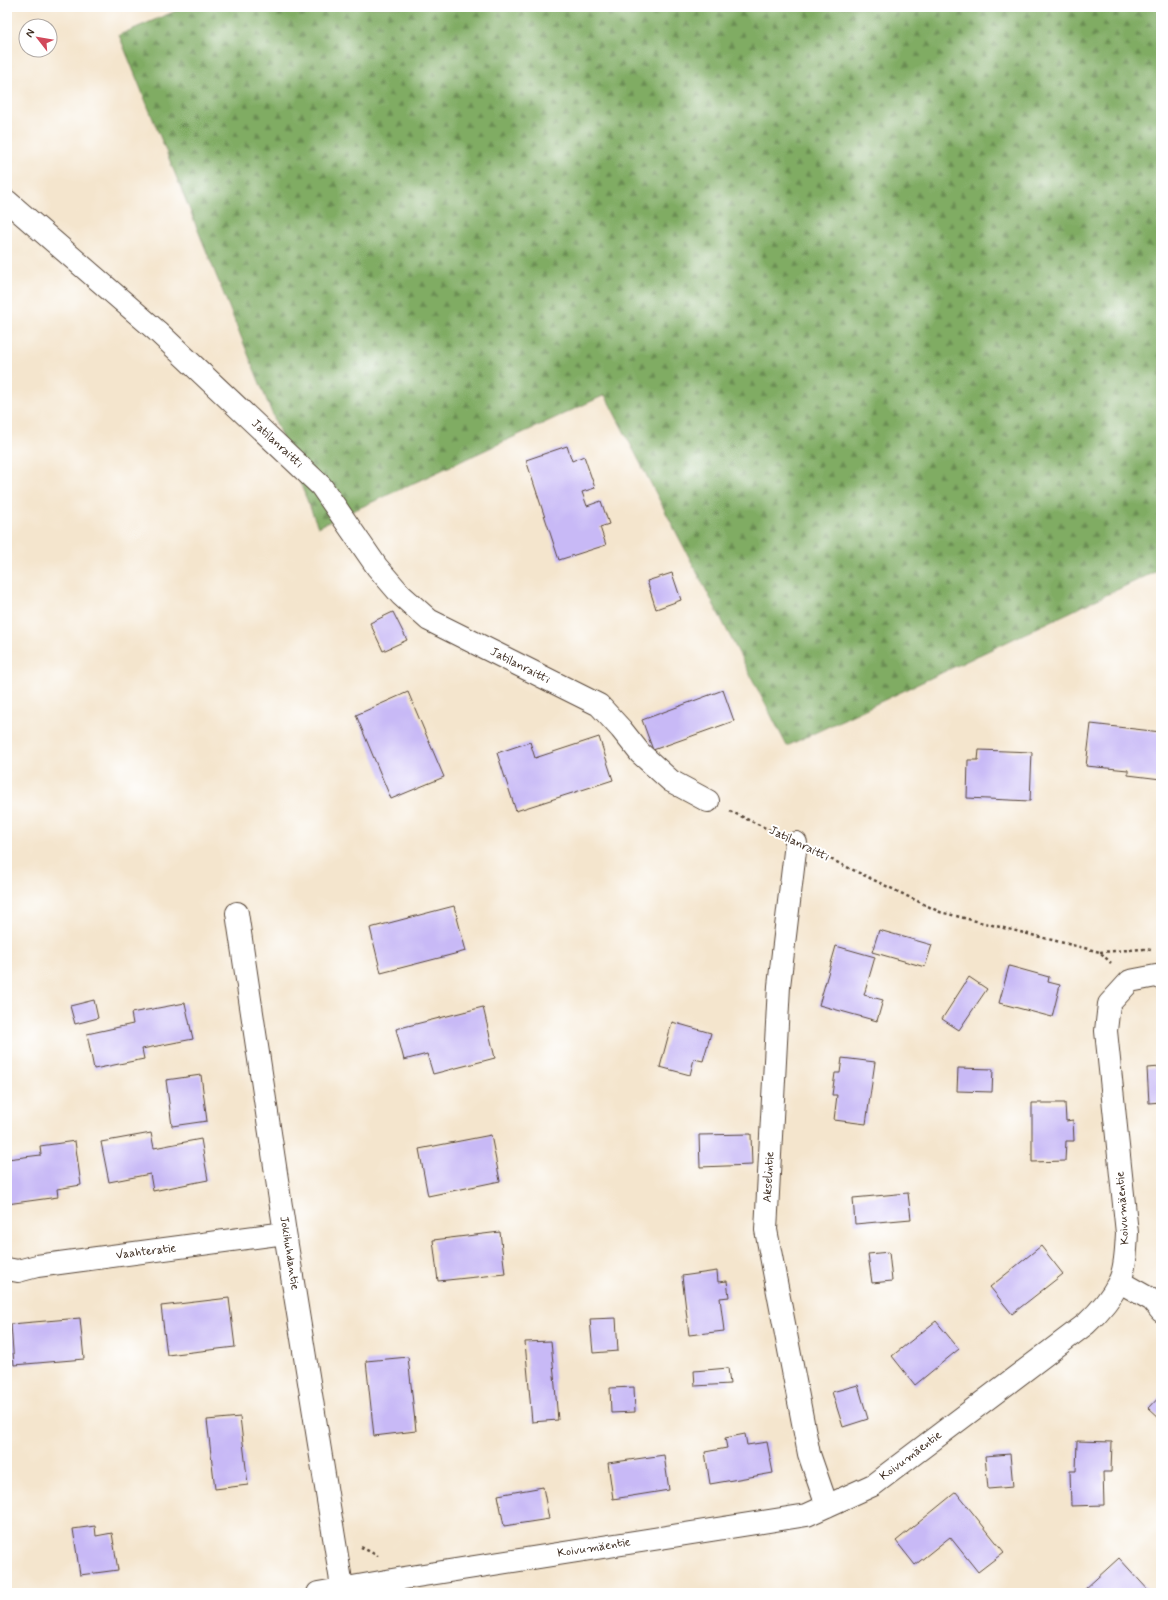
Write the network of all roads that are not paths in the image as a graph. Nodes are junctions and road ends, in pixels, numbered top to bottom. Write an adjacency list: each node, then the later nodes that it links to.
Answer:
1 (7, 201): 2 (street, Jatilanraitti)
2 (708, 801)
3 (796, 843): 10 (street, Akselintie)
4 (237, 912): 6 (street, Jokihuhdantie)
5 (1161, 978): 8 (street, Koivumäentie)
6 (285, 1234): 7 (street, Vaahteratie); 11 (street, Jokihuhdantie)
7 (7, 1269)
8 (1120, 1282): 9 (street); 10 (street, Koivumäentie)
9 (1161, 1311)
10 (827, 1506): 11 (street, Koivumäentie)
11 (343, 1590): 12 (street, Koivumäentie)
12 (318, 1593)

